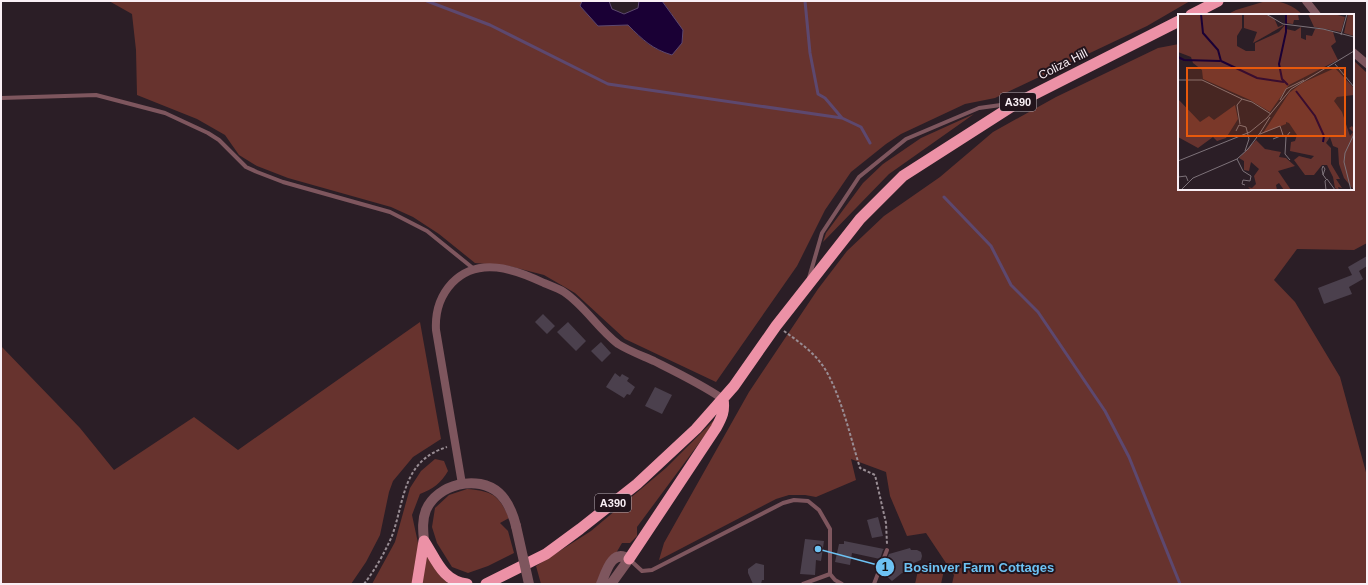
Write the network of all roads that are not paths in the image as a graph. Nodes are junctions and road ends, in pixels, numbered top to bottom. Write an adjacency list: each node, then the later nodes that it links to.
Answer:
1 (1218, 1): 3 (highway)
2 (1306, 1): 4 (street)
3 (1193, 14)
4 (1316, 14)
5 (1178, 22): 9 (highway, Coliza Hill / A390)
6 (1354, 53): 7 (street)
7 (1367, 64)
8 (1, 98): 10 (lane)
9 (1017, 103): 11 (highway, Coliza Hill / A390); 11 (lane)
10 (474, 269): 12 (street); 13 (street)
11 (806, 288): 12 (highway, A390)
12 (723, 399): 16 (highway); 20 (highway, A390)
13 (462, 484): 14 (street); 21 (street, bridge)
14 (424, 540): 18 (highway); 19 (highway)
15 (887, 550): 26 (lane)
16 (629, 559): 17 (lane); 22 (street); 23 (street)
17 (830, 574): 24 (lane); 25 (lane)
18 (417, 584)
19 (468, 584)
20 (486, 584)
21 (529, 584)
22 (601, 584)
23 (611, 584)
24 (803, 584)
25 (842, 584)
26 (874, 584)

